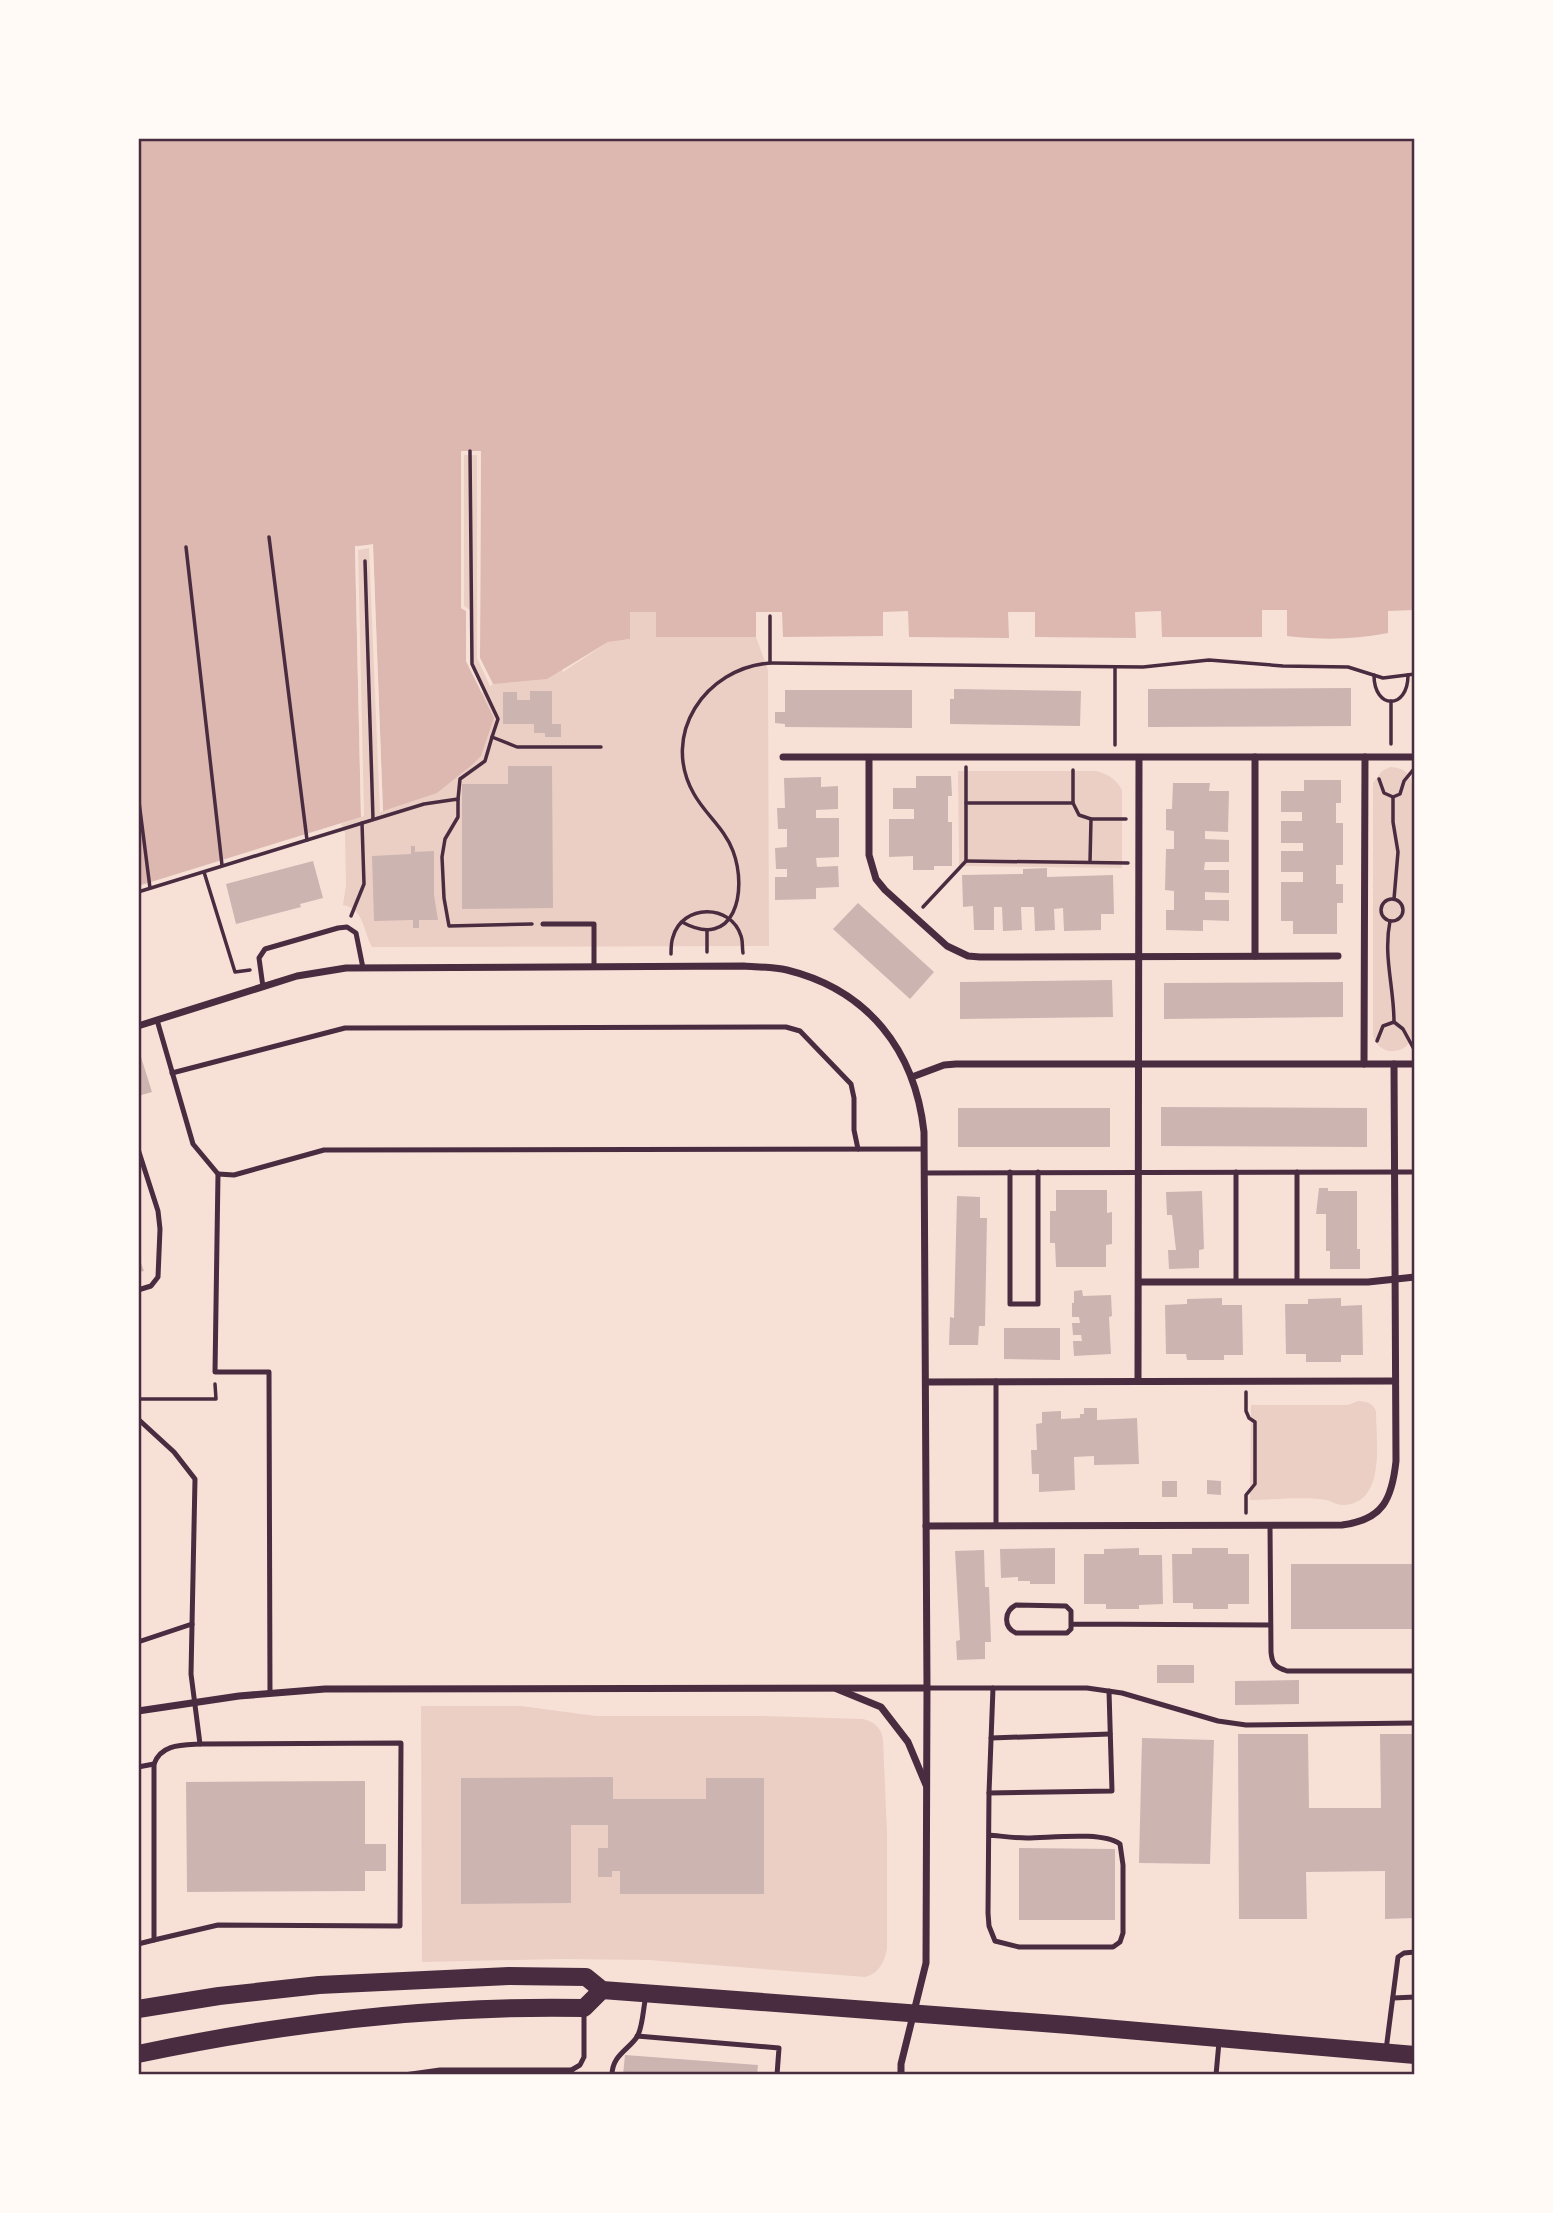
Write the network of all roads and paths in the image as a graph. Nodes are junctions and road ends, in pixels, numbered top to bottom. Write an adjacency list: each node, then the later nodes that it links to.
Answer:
1 (470, 451): 12 (path)
2 (269, 537): 34 (path)
3 (186, 547): 38 (path)
4 (365, 561): 30 (path)
5 (770, 616): 6 (path)
6 (770, 663): 7 (path); 44 (path)
7 (1115, 667): 9 (path); 22 (path)
8 (1415, 674): 10 (path)
9 (1374, 675): 10 (path); 11 (path)
10 (1408, 675): 11 (path)
11 (1391, 701): 17 (path)
12 (492, 737): 13 (path); 27 (path)
13 (601, 747)
14 (783, 757): 19 (street)
15 (1255, 757): 16 (street); 23 (street); 50 (street)
16 (1365, 757): 17 (street); 26 (path); 65 (street)
17 (1391, 757): 18 (street)
18 (1415, 757)
19 (869, 758): 20 (street); 43 (street)
20 (966, 758): 21 (street); 28 (path)
21 (1073, 758): 22 (street); 29 (path)
22 (1115, 758): 23 (street)
23 (1139, 758): 32 (street)
24 (1415, 768): 26 (path)
25 (138, 794): 40 (path)
26 (1393, 797): 42 (path)
27 (458, 799): 30 (path); 47 (path)
28 (966, 803): 29 (path); 35 (path)
29 (1073, 803): 31 (path)
30 (373, 819): 33 (path)
31 (1091, 819): 32 (path); 36 (path)
32 (1139, 819): 37 (street)
33 (362, 822): 34 (path); 48 (path)
34 (307, 840): 38 (path)
35 (966, 861): 36 (path); 43 (path)
36 (1090, 862): 37 (path)
37 (1139, 863): 52 (street)
38 (222, 866): 39 (path)
39 (204, 872): 40 (path); 56 (path)
40 (150, 888): 41 (path)
41 (138, 892)
42 (1394, 899): 45 (path); 45 (path)
43 (914, 916): 52 (street)
44 (729, 919): 46 (path); 49 (path); 55 (path)
45 (1390, 921): 61 (path)
46 (682, 922): 49 (path); 53 (path)
47 (543, 924): 57 (lane)
48 (347, 928): 56 (lane); 58 (lane)
49 (707, 930): 54 (path)
50 (1255, 956): 51 (street); 52 (street)
51 (1338, 956)
52 (1139, 957): 64 (street)
53 (669, 966): 54 (street); 57 (street)
54 (707, 966): 55 (street)
55 (744, 966): 69 (street)
56 (259, 967): 59 (lane)
57 (594, 967): 58 (street)
58 (363, 968): 59 (street)
59 (263, 987): 60 (street)
60 (157, 1020): 62 (street); 68 (lane)
61 (1394, 1022): 63 (path); 65 (path)
62 (138, 1026)
63 (1415, 1051)
64 (1139, 1064): 65 (street); 69 (street); 80 (street)
65 (1364, 1064): 66 (street)
66 (1394, 1064): 67 (street); 77 (street)
67 (1415, 1064)
68 (172, 1073): 71 (lane); 81 (lane)
69 (912, 1077): 72 (street)
70 (138, 1149): 87 (lane)
71 (858, 1149): 72 (lane); 81 (lane)
72 (924, 1149): 79 (street)
73 (1010, 1172): 74 (lane); 74 (lane); 79 (lane)
74 (1038, 1172): 80 (lane)
75 (1236, 1172): 76 (lane); 80 (lane); 85 (lane)
76 (1297, 1172): 77 (lane); 86 (lane)
77 (1394, 1172): 78 (lane); 83 (street)
78 (1415, 1172)
79 (924, 1173): 93 (street)
80 (1138, 1173): 84 (street)
81 (218, 1174): 88 (lane)
82 (1415, 1277): 83 (street)
83 (1395, 1279): 86 (street); 92 (street)
84 (1139, 1282): 85 (street); 89 (street)
85 (1236, 1282): 86 (street)
86 (1297, 1282)
87 (138, 1290)
88 (215, 1372): 94 (path); 109 (lane)
89 (1138, 1380): 90 (street); 91 (street)
90 (996, 1381): 93 (street); 96 (lane)
91 (1246, 1381): 92 (street); 97 (path)
92 (1395, 1381): 99 (street)
93 (926, 1382): 98 (street)
94 (138, 1399)
95 (138, 1419): 100 (lane)
96 (996, 1525): 97 (street); 98 (street)
97 (1245, 1525): 99 (street)
98 (926, 1526): 106 (street)
99 (1270, 1526): 102 (lane)
100 (192, 1624): 103 (lane); 110 (lane)
101 (1071, 1624): 101 (lane); 102 (lane)
102 (1270, 1625): 104 (lane)
103 (138, 1642)
104 (1415, 1671)
105 (833, 1688): 106 (street); 109 (street); 118 (street)
106 (928, 1688): 107 (lane); 118 (street)
107 (993, 1688): 108 (lane); 114 (lane)
108 (1109, 1691): 112 (lane); 113 (lane)
109 (270, 1693): 110 (street)
110 (195, 1702): 111 (street); 115 (lane)
111 (138, 1711)
112 (1415, 1723)
113 (1110, 1734): 114 (lane); 119 (lane)
114 (991, 1738): 119 (lane)
115 (200, 1744): 116 (lane); 121 (lane)
116 (154, 1764): 117 (lane); 121 (lane)
117 (138, 1768)
118 (927, 1789): 130 (street)
119 (989, 1793): 120 (lane)
120 (989, 1835): 120 (lane)
121 (154, 1940): 122 (lane)
122 (138, 1944)
123 (1415, 1952): 127 (lane)
124 (602, 1990): 125 (main road); 128 (main road); 129 (main road)
125 (647, 1993): 130 (main road); 131 (lane)
126 (1415, 1997): 127 (lane)
127 (1393, 1998): 133 (lane)
128 (584, 2008): 134 (main road); 136 (lane)
129 (138, 2009)
130 (913, 2014): 132 (main road); 141 (street)
131 (638, 2036): 139 (lane); 140 (lane)
132 (1220, 2039): 133 (main road); 142 (lane)
133 (1386, 2053): 135 (main road)
134 (138, 2054)
135 (1415, 2055)
136 (572, 2070): 137 (lane); 138 (lane)
137 (404, 2075)
138 (563, 2075)
139 (612, 2075)
140 (777, 2075)
141 (901, 2075)
142 (1216, 2075)

